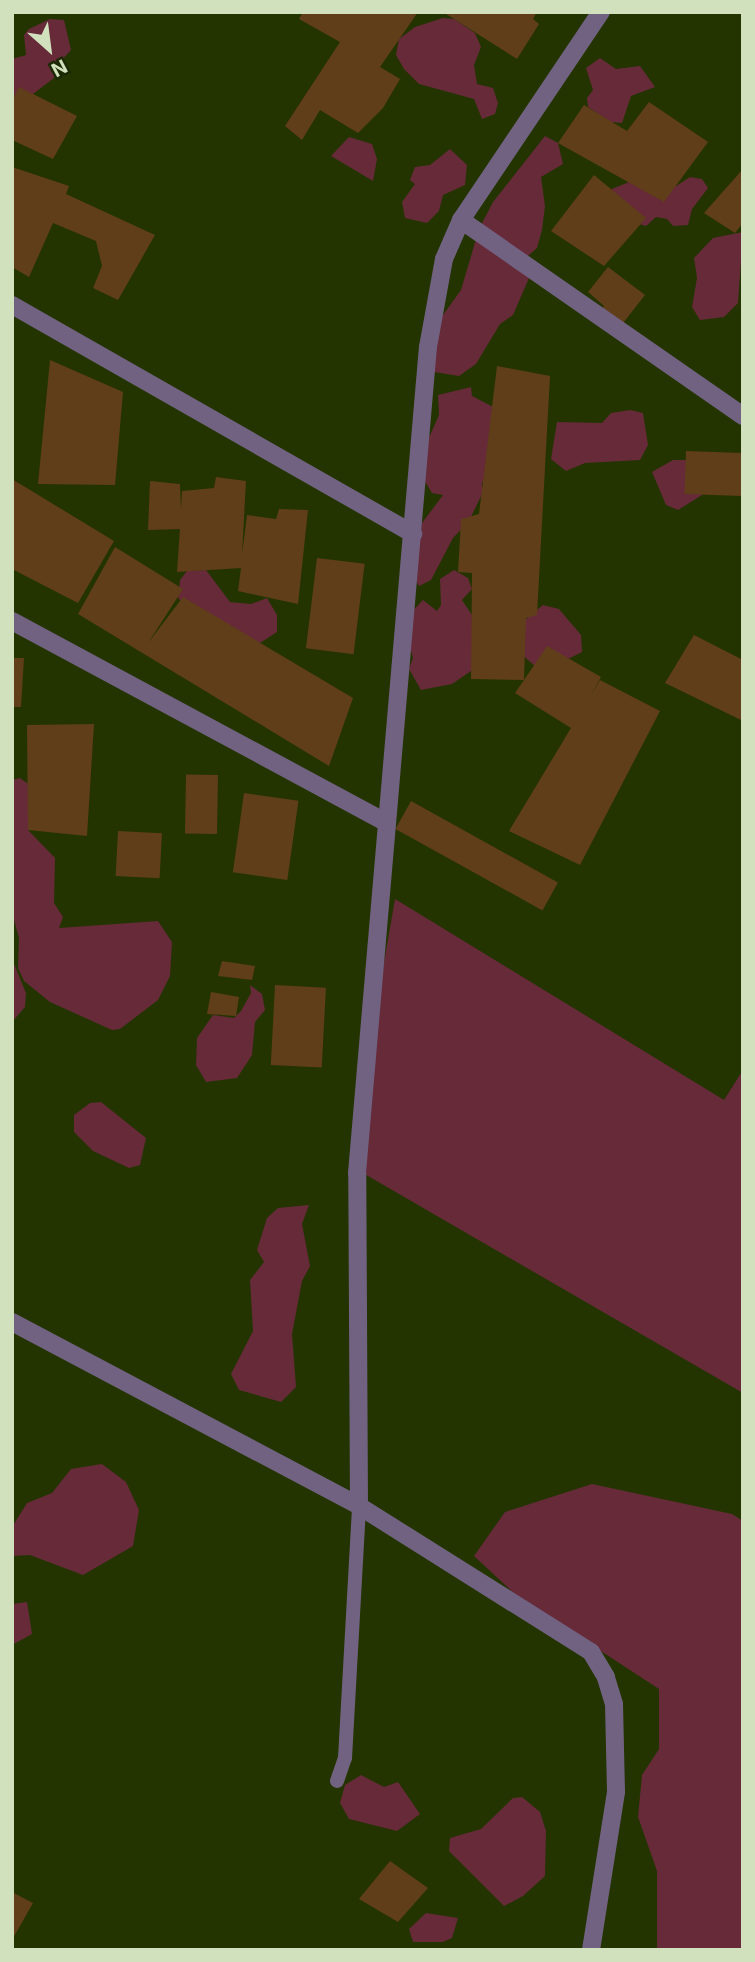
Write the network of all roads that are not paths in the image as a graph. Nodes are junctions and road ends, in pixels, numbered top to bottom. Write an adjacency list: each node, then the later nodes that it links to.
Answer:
1 (601, 12): 2 (street)
2 (461, 220): 4 (street); 5 (street)
3 (12, 305): 5 (street)
4 (743, 416)
5 (414, 534): 7 (street)
6 (12, 621): 7 (street)
7 (387, 823): 9 (street)
8 (12, 1322): 9 (street)
9 (359, 1506): 10 (lane); 11 (street)
10 (337, 1781)
11 (591, 1950)

